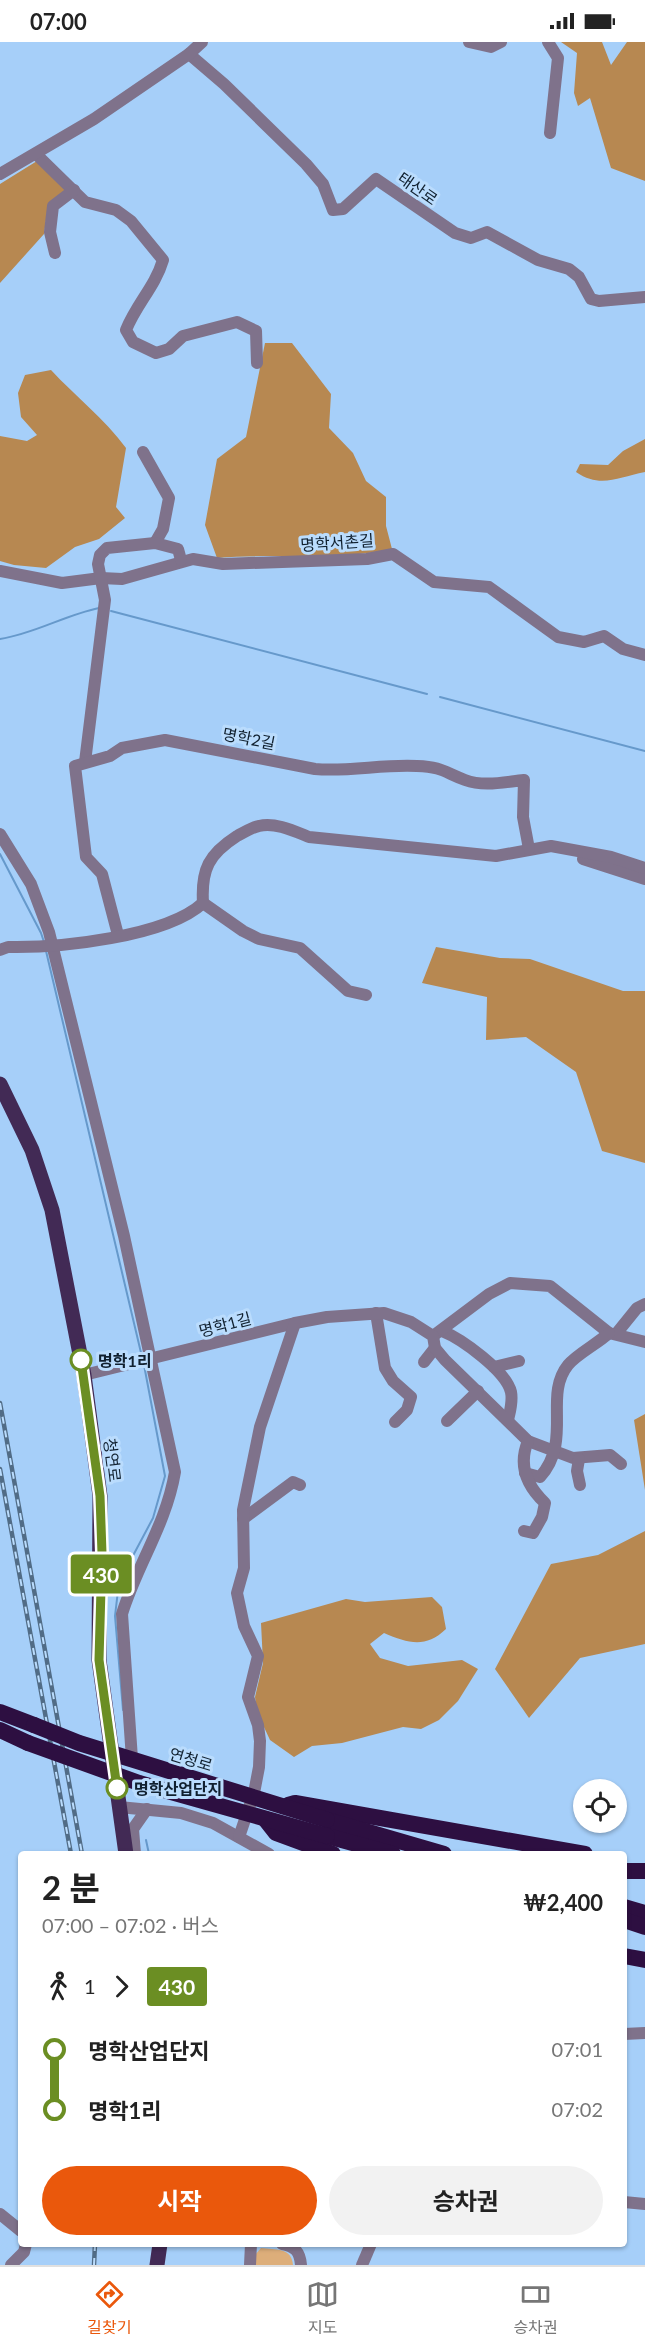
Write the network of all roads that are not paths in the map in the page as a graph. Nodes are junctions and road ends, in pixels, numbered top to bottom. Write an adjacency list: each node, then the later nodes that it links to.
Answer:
1 (201, 42): 5 (street)
2 (469, 42): 3 (street)
3 (501, 42)
4 (548, 42): 6 (street)
5 (189, 54): 7 (street); 11 (street, 태산로)
6 (550, 133)
7 (37, 154): 8 (street); 9 (street)
8 (0, 174)
9 (74, 190): 10 (street); 12 (street)
10 (55, 253)
11 (645, 297)
12 (257, 363)
13 (143, 452): 14 (street)
14 (155, 543): 15 (street); 17 (street)
15 (181, 561): 17 (street, 명학서촌길); 18 (street, 명학서촌길)
16 (0, 571): 17 (street, 명학서촌길)
17 (101, 578): 19 (street)
18 (645, 655)
19 (85, 762): 21 (street, 명학2길); 25 (street)
20 (0, 834): 26 (street)
21 (529, 849): 22 (street); 23 (street); 24 (street)
22 (645, 868)
23 (645, 879)
24 (204, 903): 25 (street); 28 (street)
25 (118, 935): 26 (street)
26 (45, 946): 27 (street); 36 (street)
27 (0, 950)
28 (366, 995)
29 (0, 1084): 40 (main road, 청연로)
30 (645, 1304): 33 (street)
31 (376, 1313): 32 (street, 명학1길); 34 (street, 명학1길); 44 (street)
32 (295, 1323): 36 (street, 명학1길); 52 (street)
33 (612, 1333): 34 (street); 35 (street); 46 (street)
34 (437, 1338): 38 (street); 39 (street, 명학1길); 41 (street, 명학1길)
35 (645, 1342)
36 (149, 1361): 40 (street, 명학1길); 56 (street)
37 (519, 1361): 39 (street)
38 (424, 1362)
39 (494, 1367): 42 (street, 명학1길)
40 (84, 1375): 57 (main road, 청연로)
41 (478, 1390): 42 (street, 명학1길); 43 (street)
42 (508, 1420): 45 (street, 명학1길)
43 (447, 1421)
44 (395, 1422)
45 (528, 1440): 46 (street, 명학1길); 49 (street)
46 (556, 1452): 47 (street, 명학1길); 49 (street)
47 (579, 1459): 48 (street, 명학1길); 51 (street)
48 (621, 1464)
49 (525, 1473): 53 (street)
50 (300, 1485): 52 (street)
51 (580, 1485)
52 (243, 1519): 60 (street)
53 (524, 1531)
54 (0, 1712): 56 (highway, 연청로, bridge)
55 (0, 1730): 59 (highway, 연청로, bridge)
56 (132, 1759): 59 (highway, 연청로, bridge)
57 (119, 1807): 58 (street); 61 (main road, 청연로)
58 (147, 1809): 60 (street); 62 (street)
59 (327, 1834): 64 (highway, 연청로); 65 (highway, 연청로); 66 (highway)
60 (239, 1837): 63 (street)
61 (126, 1851)
62 (135, 1851)
63 (264, 1851)
64 (383, 1851)
65 (426, 1851)
66 (546, 1851)
67 (627, 1871): 68 (highway)
68 (645, 1871)
69 (627, 1908): 70 (highway)
70 (645, 1914)
71 (627, 1921): 72 (highway)
72 (645, 1927)
73 (627, 1957): 74 (highway)
74 (645, 1960)
75 (645, 2033): 76 (street)
76 (627, 2034)
77 (627, 2202): 78 (street)
78 (645, 2204)
79 (0, 2214): 80 (street)
80 (18, 2229)
81 (25, 2247): 86 (street)
82 (160, 2247): 87 (main road)
83 (251, 2247): 88 (street)
84 (293, 2247): 89 (street)
85 (370, 2247): 90 (street)
86 (11, 2265)
87 (157, 2265)
88 (250, 2265)
89 (300, 2265)
90 (362, 2265)

